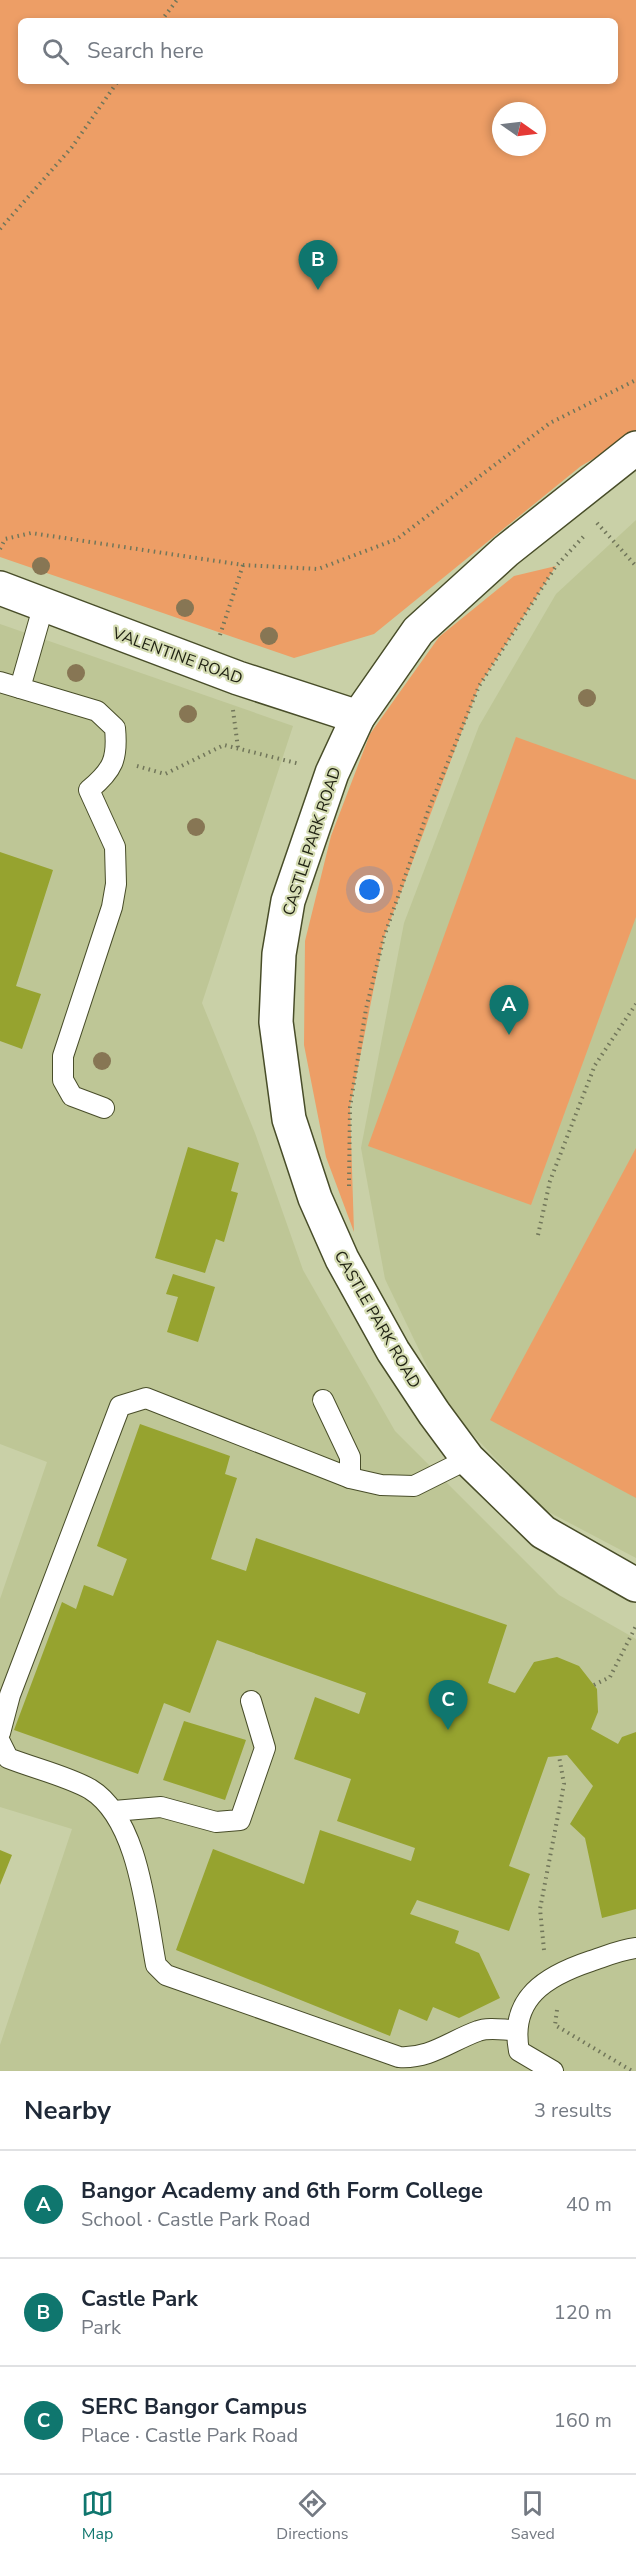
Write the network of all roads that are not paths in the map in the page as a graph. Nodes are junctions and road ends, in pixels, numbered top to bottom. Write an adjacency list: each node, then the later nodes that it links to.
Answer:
1 (636, 448): 6 (street, CASTLE PARK ROAD)
2 (0, 588): 3 (street, VALENTINE ROAD)
3 (44, 604): 5 (lane); 6 (street, VALENTINE ROAD)
4 (0, 682): 5 (lane)
5 (20, 688): 7 (lane)
6 (358, 717): 9 (street, CASTLE PARK ROAD)
7 (104, 1108)
8 (323, 1400): 10 (lane)
9 (468, 1459): 10 (lane); 11 (street, CASTLE PARK ROAD)
10 (350, 1478): 13 (lane)
11 (636, 1585)
12 (251, 1701): 15 (lane)
13 (0, 1733)
14 (0, 1742): 15 (lane)
15 (114, 1811): 17 (lane)
16 (636, 1948): 17 (lane)
17 (515, 2030): 18 (lane)
18 (553, 2071)

